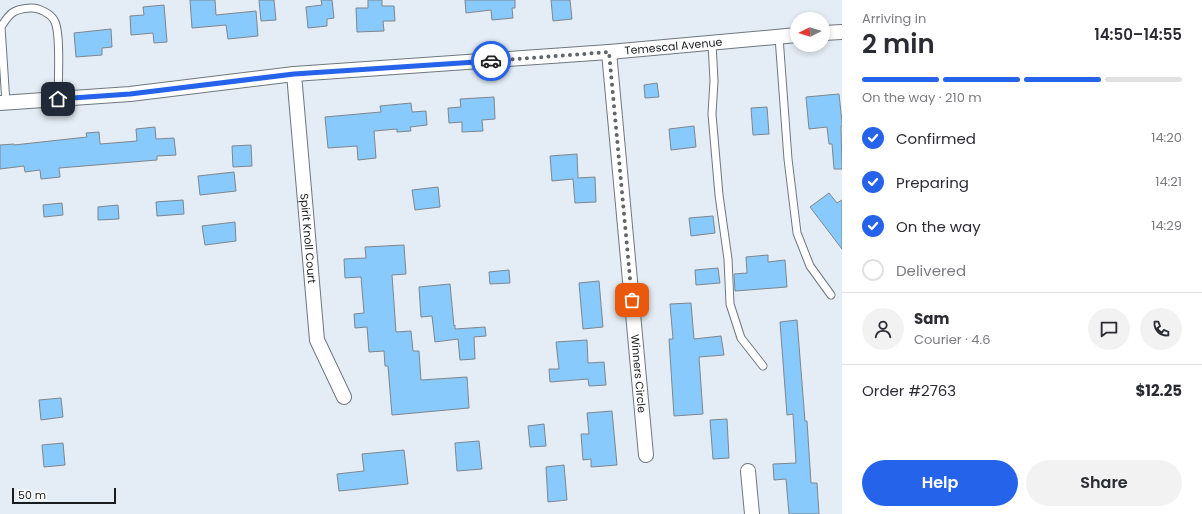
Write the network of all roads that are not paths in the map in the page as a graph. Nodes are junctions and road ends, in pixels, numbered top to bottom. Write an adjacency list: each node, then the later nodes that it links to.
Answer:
1 (842, 32): 2 (street)
2 (830, 33)
3 (790, 36): 4 (street, Temescal Avenue)
4 (779, 37): 5 (street, Temescal Avenue); 10 (lane)
5 (712, 43): 6 (street, Temescal Avenue); 11 (lane)
6 (609, 52): 7 (street, Temescal Avenue); 13 (street, Winners Circle)
7 (294, 74): 8 (street, Temescal Avenue); 12 (street, Spirit Knoll Court)
8 (58, 99): 9 (street, Temescal Avenue); 9 (lane)
9 (3, 103)
10 (831, 295)
11 (762, 366)
12 (344, 396)
13 (646, 455)
14 (748, 471): 15 (street)
15 (752, 514)

